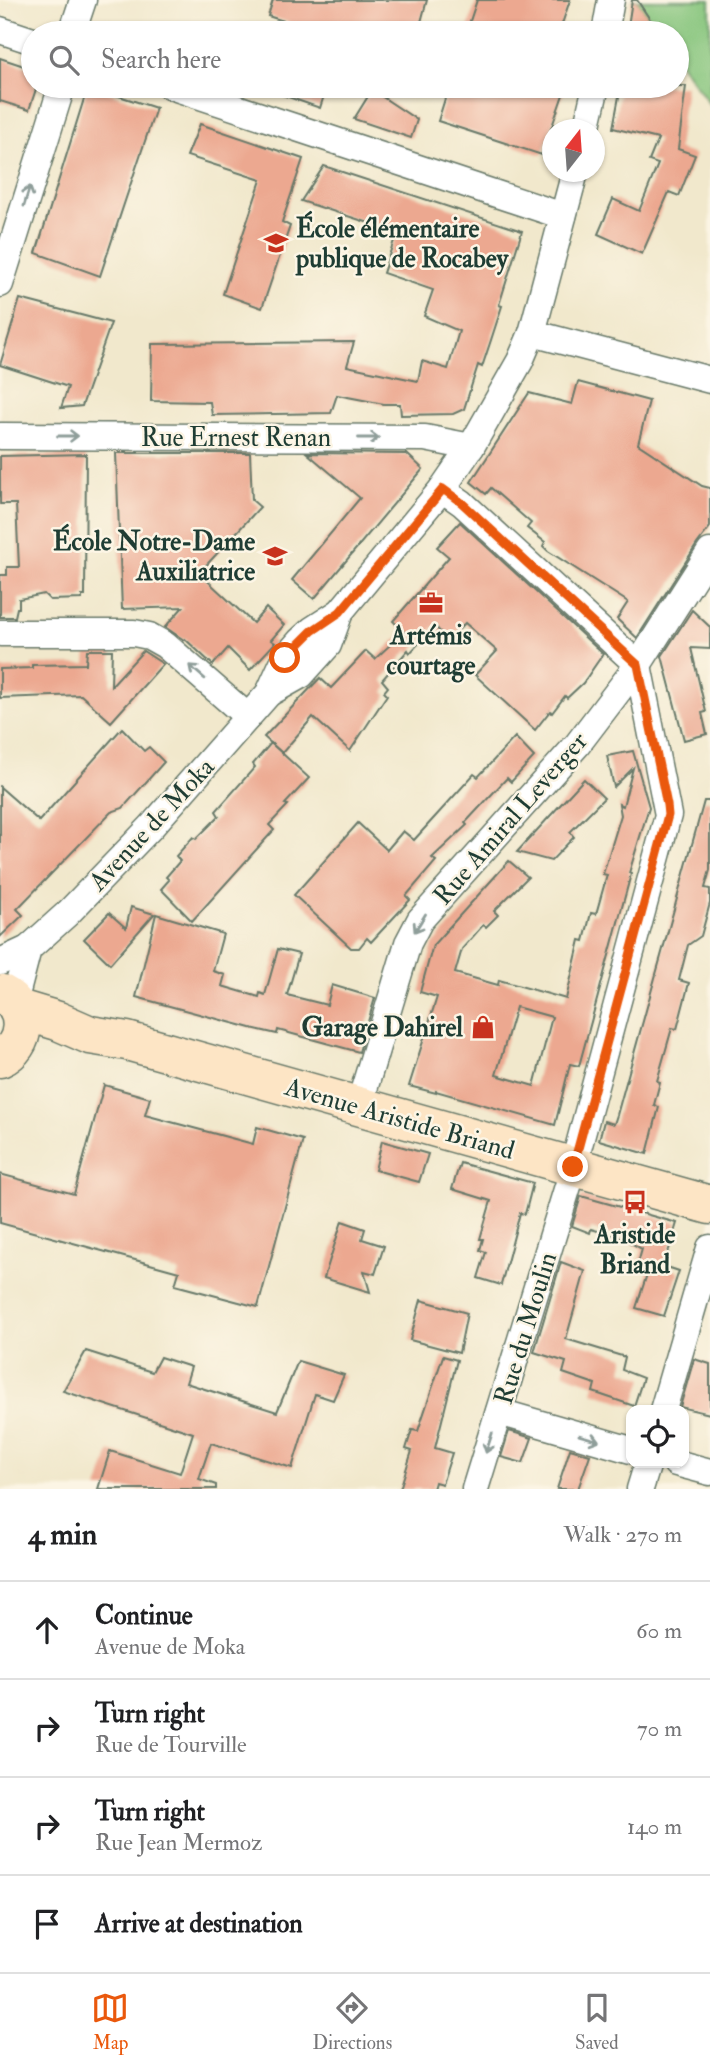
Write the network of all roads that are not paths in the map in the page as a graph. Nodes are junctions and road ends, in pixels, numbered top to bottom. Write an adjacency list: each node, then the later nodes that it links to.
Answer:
1 (83, 0): 3 (street)
2 (611, 0): 4 (street)
3 (76, 21)
4 (607, 21)
5 (0, 30): 6 (street)
6 (21, 37)
7 (58, 98): 13 (street, one-way to 7)
8 (206, 98): 12 (street)
9 (593, 98): 10 (street)
10 (588, 119)
11 (572, 182): 12 (street, Avenue de Moka)
12 (564, 216): 14 (street, Avenue de Moka)
13 (0, 284)
14 (532, 332): 15 (street); 17 (street, Avenue de Moka)
15 (710, 380)
16 (0, 436): 17 (street, Rue Ernest Renan, one-way to 17)
17 (471, 447): 18 (street, Avenue de Moka)
18 (443, 489): 21 (street); 22 (street, Avenue de Moka)
19 (710, 552): 21 (street, Rue Amiral Leverger)
20 (0, 634): 22 (street, one-way to 20)
21 (638, 665): 28 (street, Rue Amiral Leverger, one-way to 28); 29 (street, Rue du Moulin)
22 (248, 717): 23 (street, Avenue de Moka)
23 (28, 949): 24 (street, Avenue de Moka); 25 (street)
24 (0, 962)
25 (11, 1002): 26 (main road, Avenue Aristide Briand); 27 (main road)
26 (90, 1035): 27 (main road, Avenue Aristide Briand); 28 (main road, Avenue Aristide Briand)
27 (6, 1054)
28 (359, 1106): 29 (main road, Avenue Aristide Briand)
29 (573, 1167): 30 (main road, Avenue Aristide Briand); 33 (street, Rue du Moulin)
30 (710, 1205)
31 (710, 1248): 32 (street)
32 (664, 1405)
33 (499, 1412): 34 (street, one-way to 34); 38 (street, Rue du Moulin, one-way to 38)
34 (626, 1449)
35 (689, 1466): 37 (street)
36 (646, 1468): 39 (street)
37 (710, 1472)
38 (474, 1489)
39 (640, 1489)

